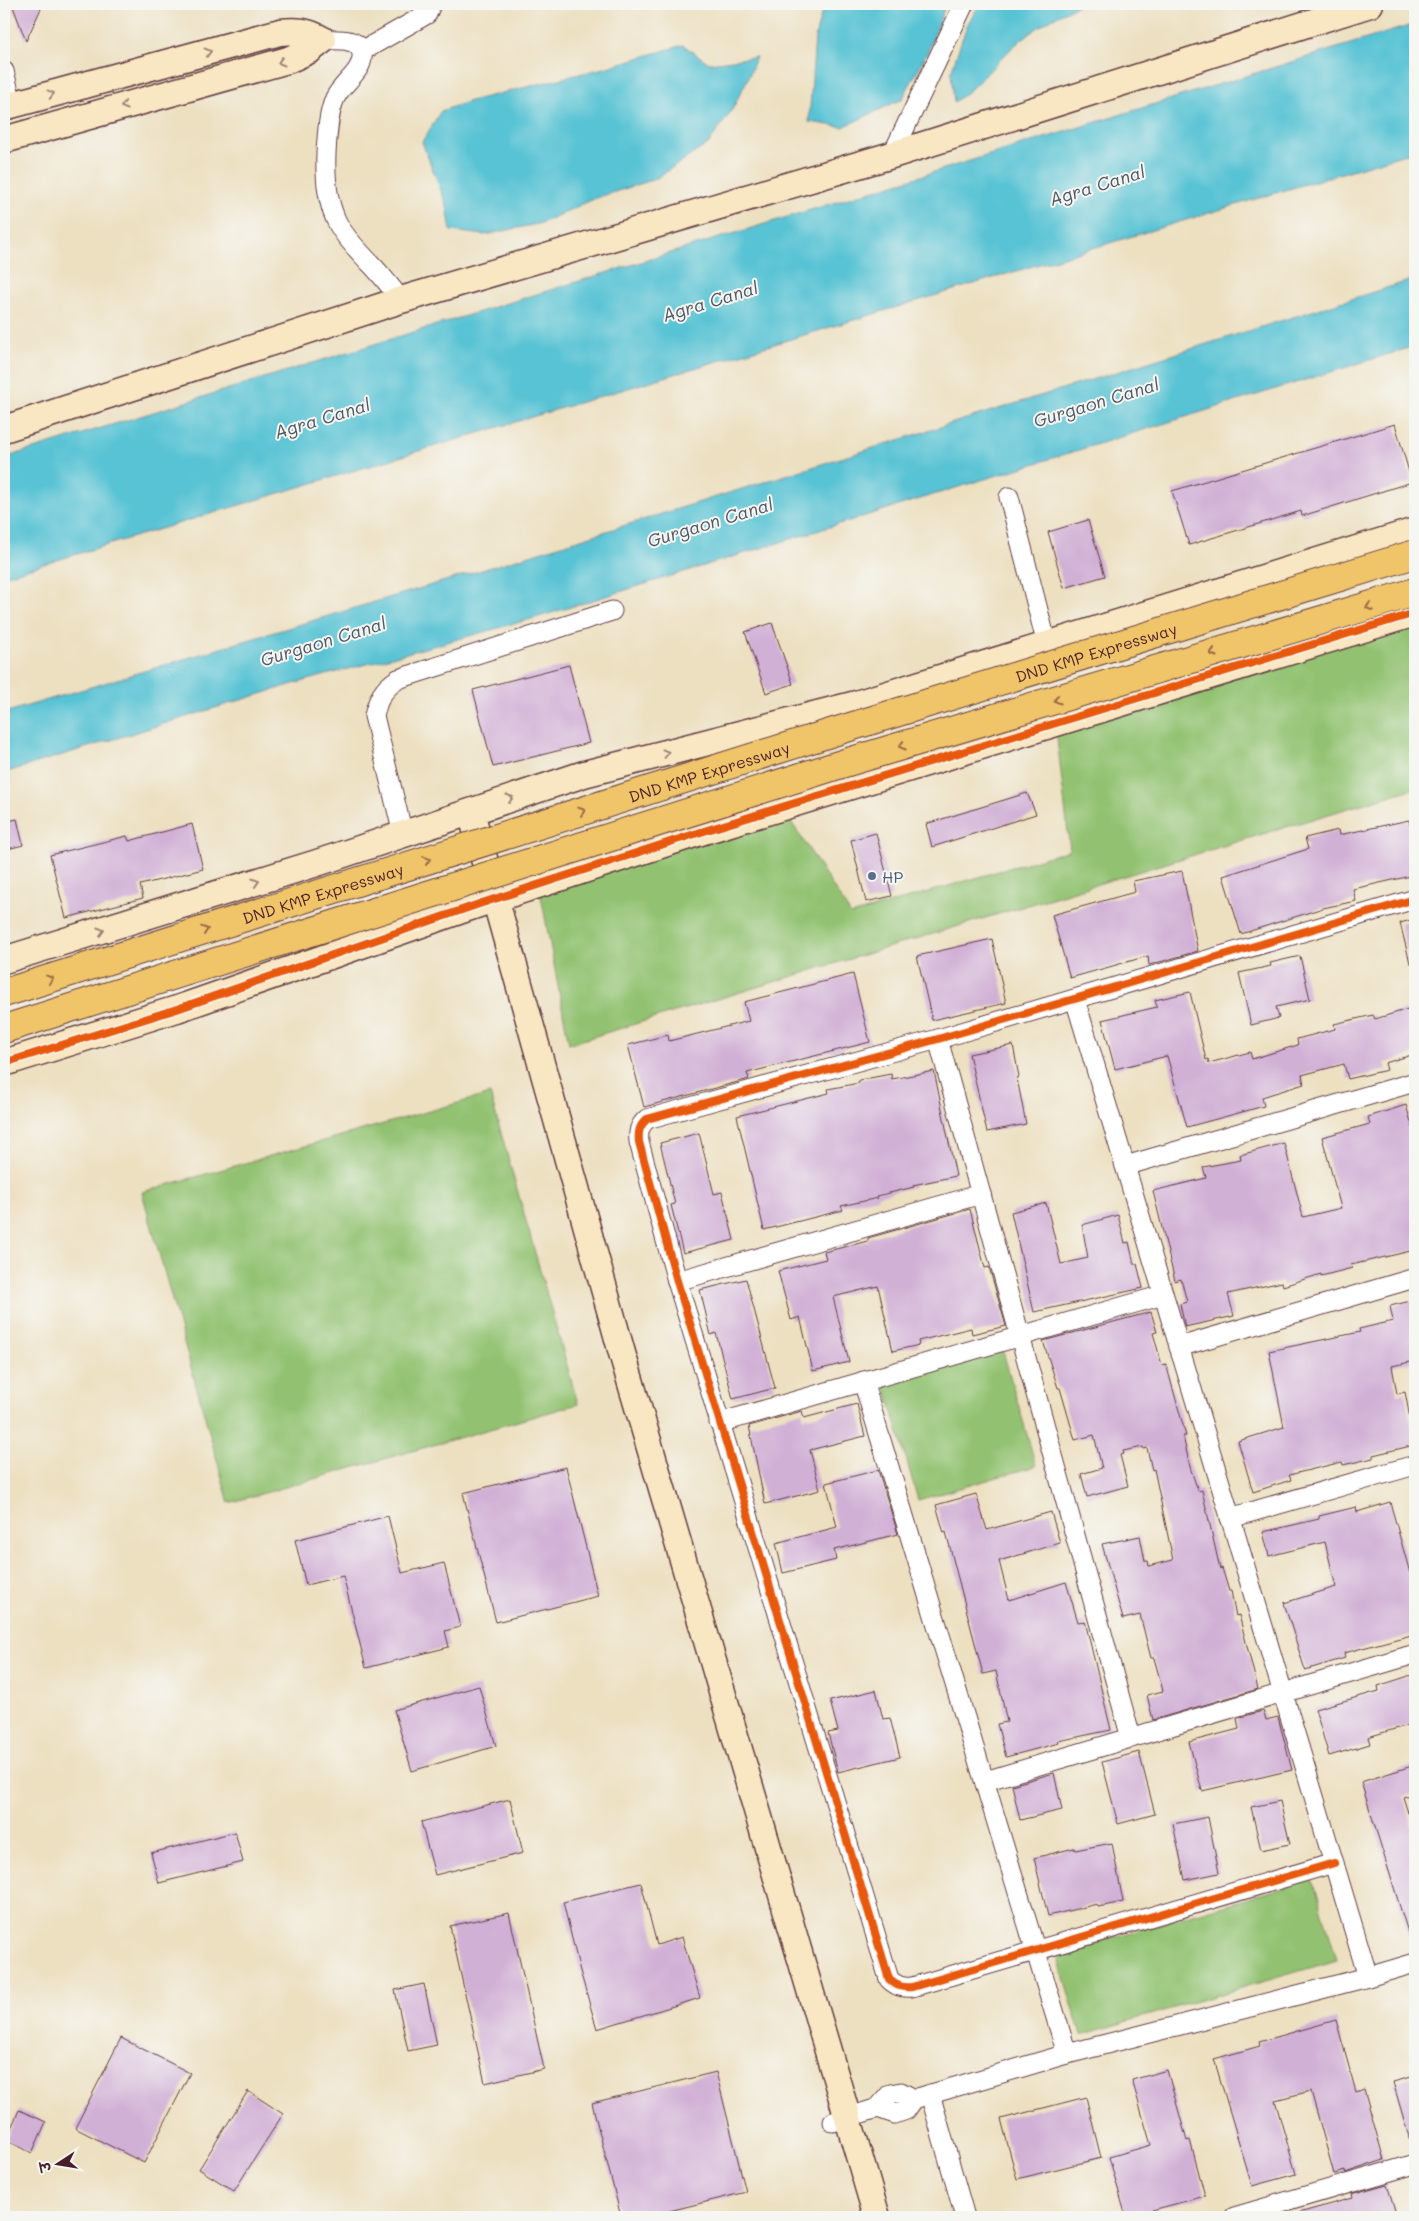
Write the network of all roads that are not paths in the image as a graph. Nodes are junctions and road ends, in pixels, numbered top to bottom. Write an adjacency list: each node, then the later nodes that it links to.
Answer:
1 (431, 4): 5 (street)
2 (964, 4): 9 (street)
3 (1370, 4): 9 (street)
4 (323, 40): 5 (street); 7 (street, one-way to 4); 8 (street, one-way to 8)
5 (362, 51): 10 (street)
6 (4, 71): 7 (street)
7 (8, 106)
8 (4, 140)
9 (892, 155): 10 (street)
10 (402, 300): 11 (street)
11 (4, 429)
12 (1009, 497): 18 (street)
13 (1415, 531): 18 (street)
14 (1415, 554): 24 (highway, DND KMP Expressway, one-way to 14, bridge)
15 (1415, 592): 26 (highway, DND KMP Expressway, one-way to 26, bridge)
16 (612, 611): 20 (street)
17 (1415, 612): 22 (street)
18 (1047, 645): 19 (street, one-way to 18)
19 (462, 814): 20 (street); 22 (street)
20 (403, 834): 23 (street, one-way to 20)
21 (1415, 899): 25 (street)
22 (486, 902): 28 (street); 51 (street)
23 (4, 960)
24 (4, 994)
25 (1075, 999): 27 (street); 30 (street)
26 (4, 1029)
27 (938, 1039): 31 (street); 33 (street)
28 (4, 1063)
29 (1415, 1082): 30 (street)
30 (1125, 1166): 34 (street)
31 (981, 1194): 33 (street); 35 (street)
32 (1415, 1278): 36 (street)
33 (676, 1281): 38 (street)
34 (1163, 1294): 35 (street); 36 (street)
35 (1020, 1336): 37 (street); 43 (street)
36 (1179, 1347): 40 (street)
37 (863, 1381): 38 (street); 44 (street)
38 (719, 1423): 46 (street)
39 (1415, 1465): 40 (street)
40 (1230, 1518): 42 (street)
41 (1415, 1654): 42 (street)
42 (1283, 1693): 43 (street); 45 (street)
43 (1131, 1738): 44 (street)
44 (985, 1781): 46 (street)
45 (1334, 1863): 46 (street); 48 (street)
46 (1037, 1949): 49 (street)
47 (1415, 1963): 48 (street)
48 (1368, 1978): 49 (street)
49 (1067, 2054): 50 (street)
50 (922, 2096): 51 (street); 55 (street)
51 (841, 2120): 53 (street); 54 (street)
52 (1415, 2164): 56 (street)
53 (861, 2217)
54 (877, 2217)
55 (965, 2217)
56 (1234, 2217)

